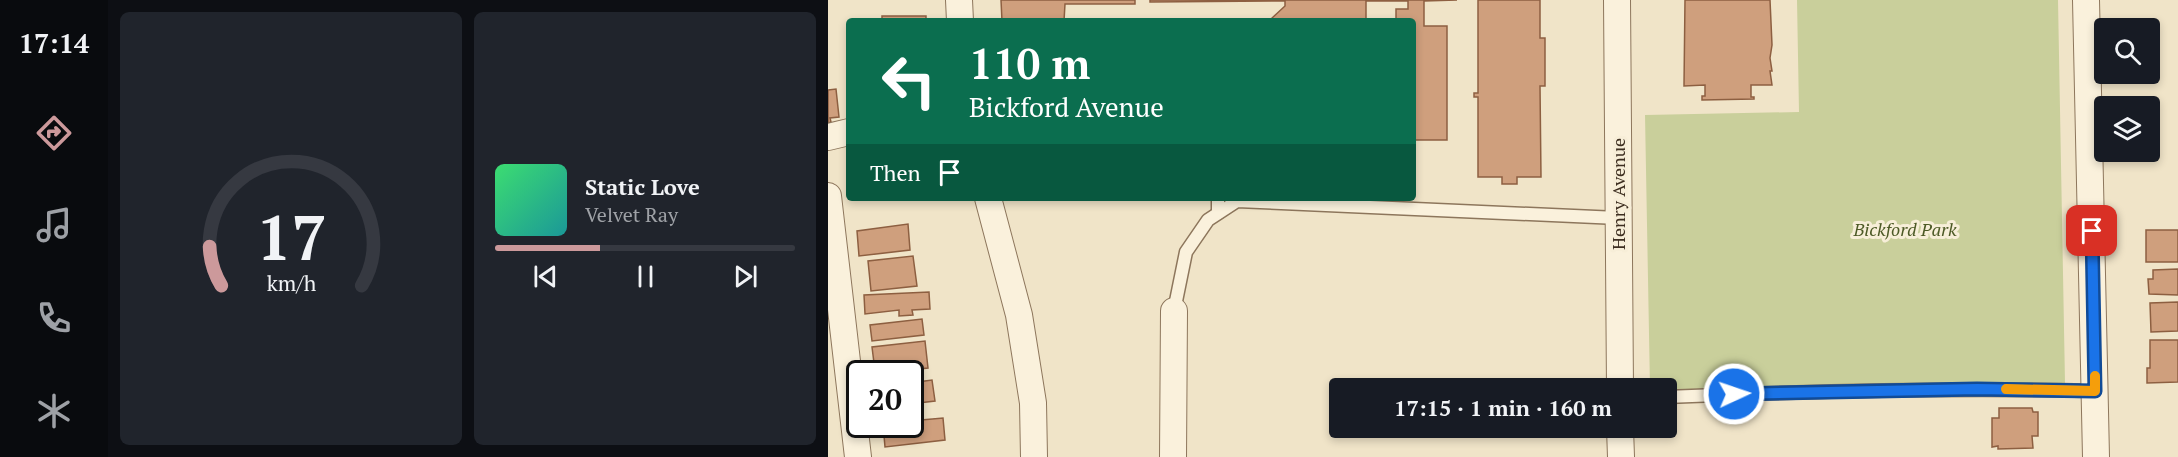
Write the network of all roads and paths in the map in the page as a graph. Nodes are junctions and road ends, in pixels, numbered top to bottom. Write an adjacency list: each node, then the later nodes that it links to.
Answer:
1 (959, 0): 4 (street)
2 (1617, 0): 12 (street, Henry Avenue)
3 (2086, 0): 15 (street)
4 (960, 18)
5 (846, 133): 6 (street)
6 (828, 137)
7 (828, 196): 18 (street)
8 (989, 201): 19 (street)
9 (1218, 201): 11 (lane)
10 (1291, 201): 11 (lane); 12 (lane)
11 (1218, 213): 13 (lane)
12 (1618, 218): 14 (street, Henry Avenue)
13 (1174, 311): 20 (street)
14 (1620, 378)
15 (2095, 391): 16 (lane); 22 (street)
16 (1677, 397)
17 (1620, 438): 21 (street)
18 (858, 457)
19 (1034, 457)
20 (1173, 457)
21 (1621, 457)
22 (2097, 457)

